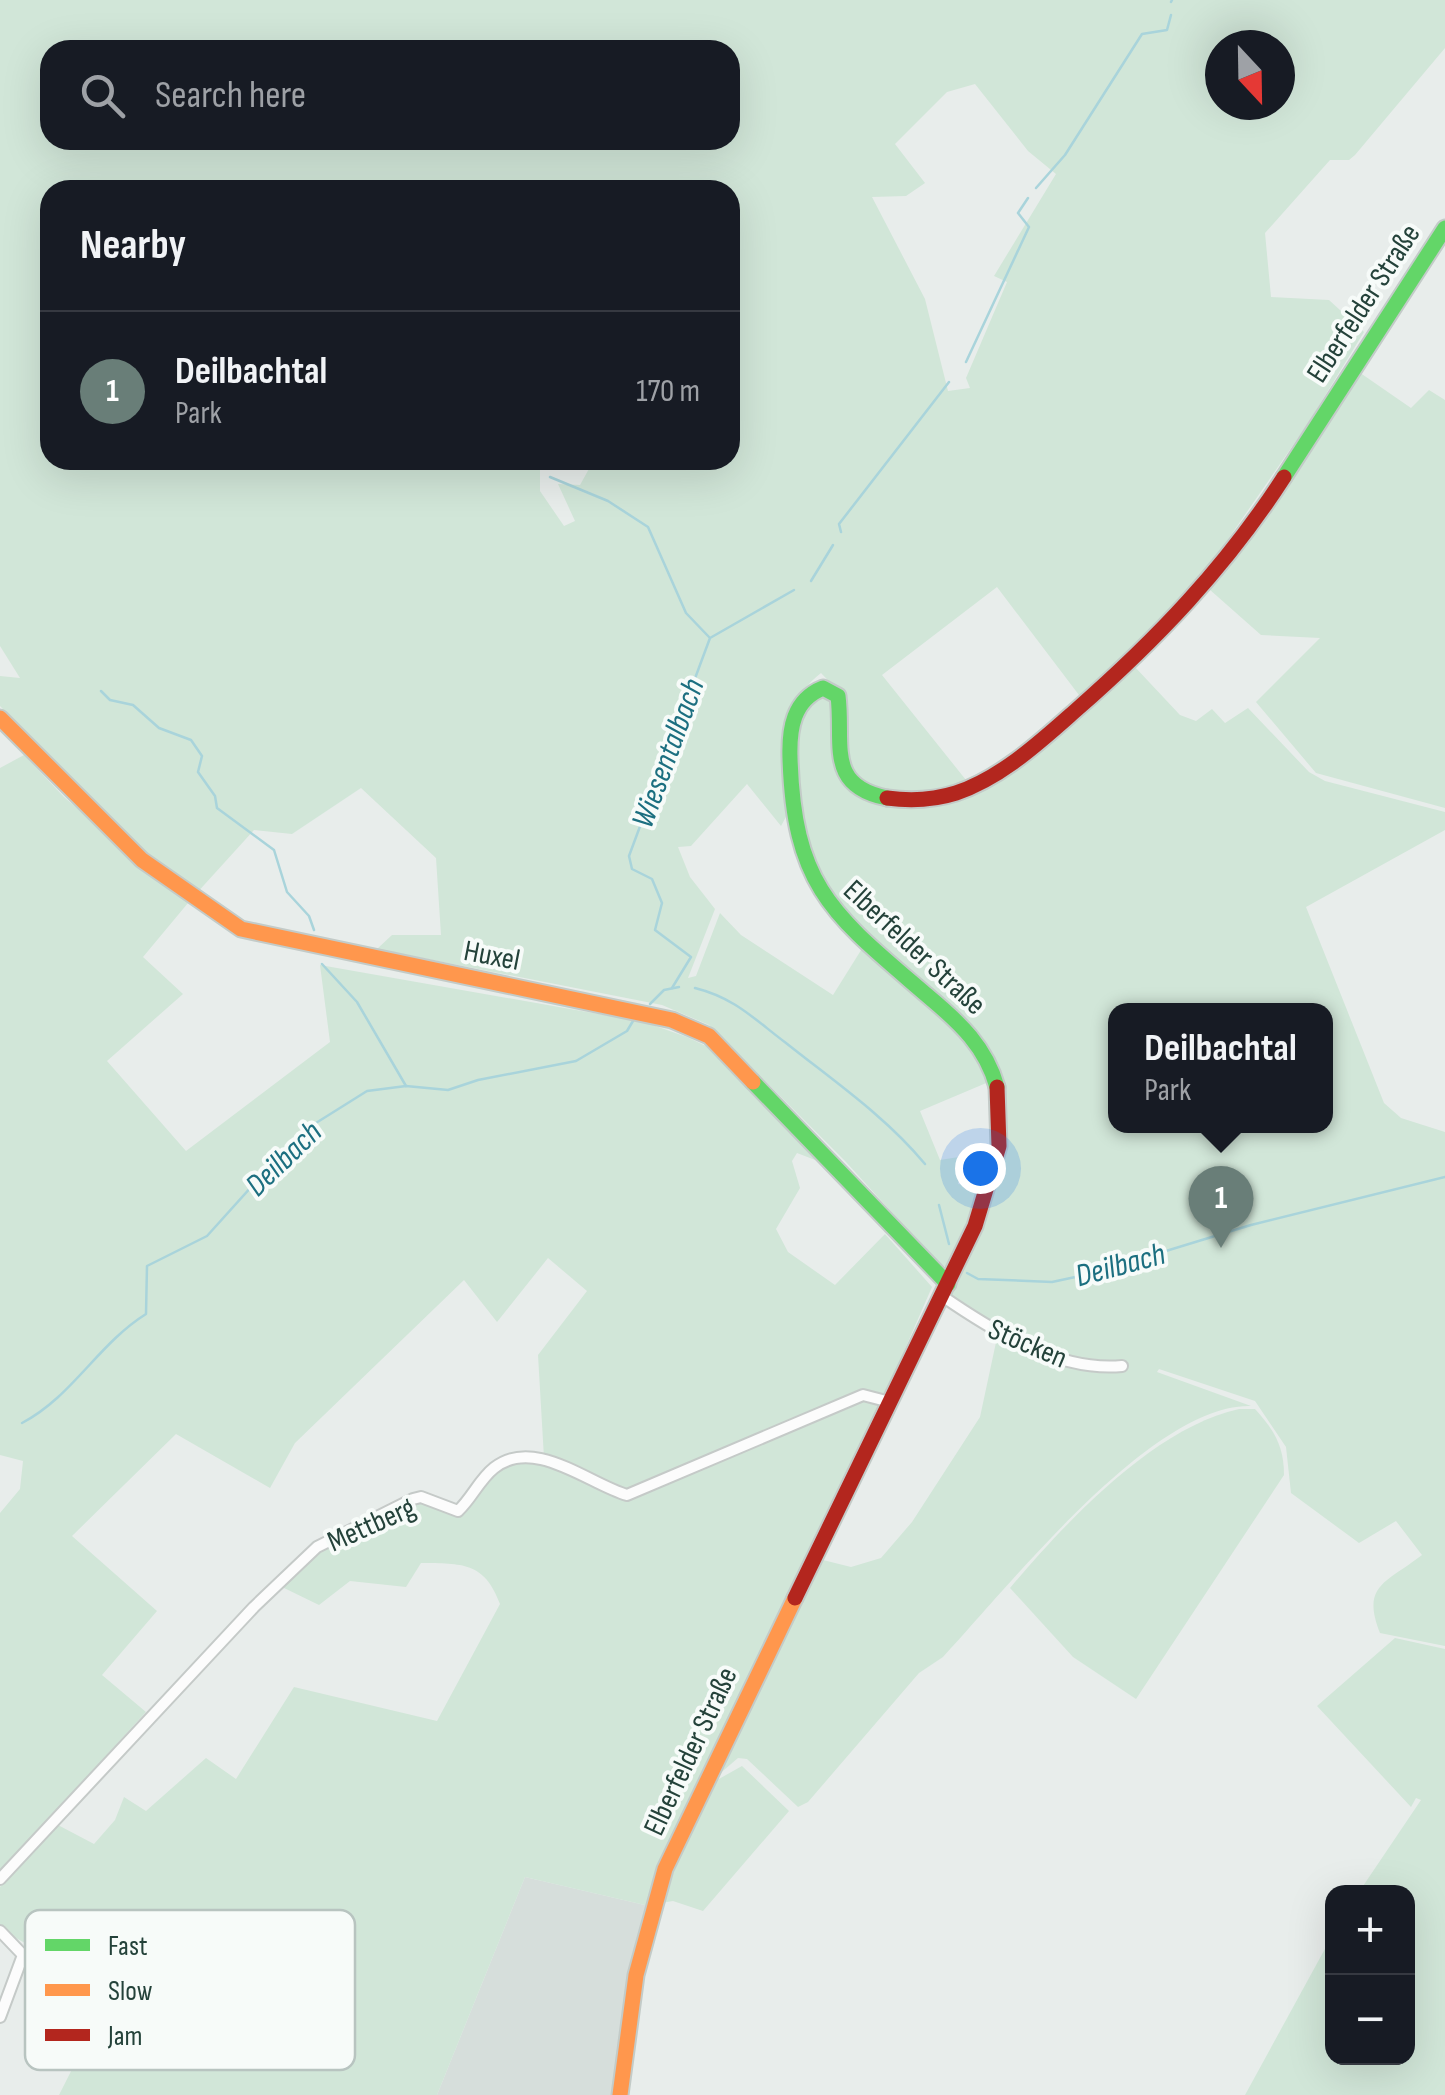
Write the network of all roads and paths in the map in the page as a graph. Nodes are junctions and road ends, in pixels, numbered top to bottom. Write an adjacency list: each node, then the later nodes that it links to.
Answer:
1 (1445, 228): 3 (main road, Elberfelder Straße)
2 (0, 718): 3 (main road, Huxel)
3 (945, 1290): 4 (street, Stöcken); 5 (main road, Elberfelder Straße)
4 (1122, 1366)
5 (890, 1402): 6 (street, Mettberg); 9 (main road, Elberfelder Straße)
6 (0, 1879)
7 (0, 1931): 8 (street)
8 (0, 2016)
9 (620, 2095)

